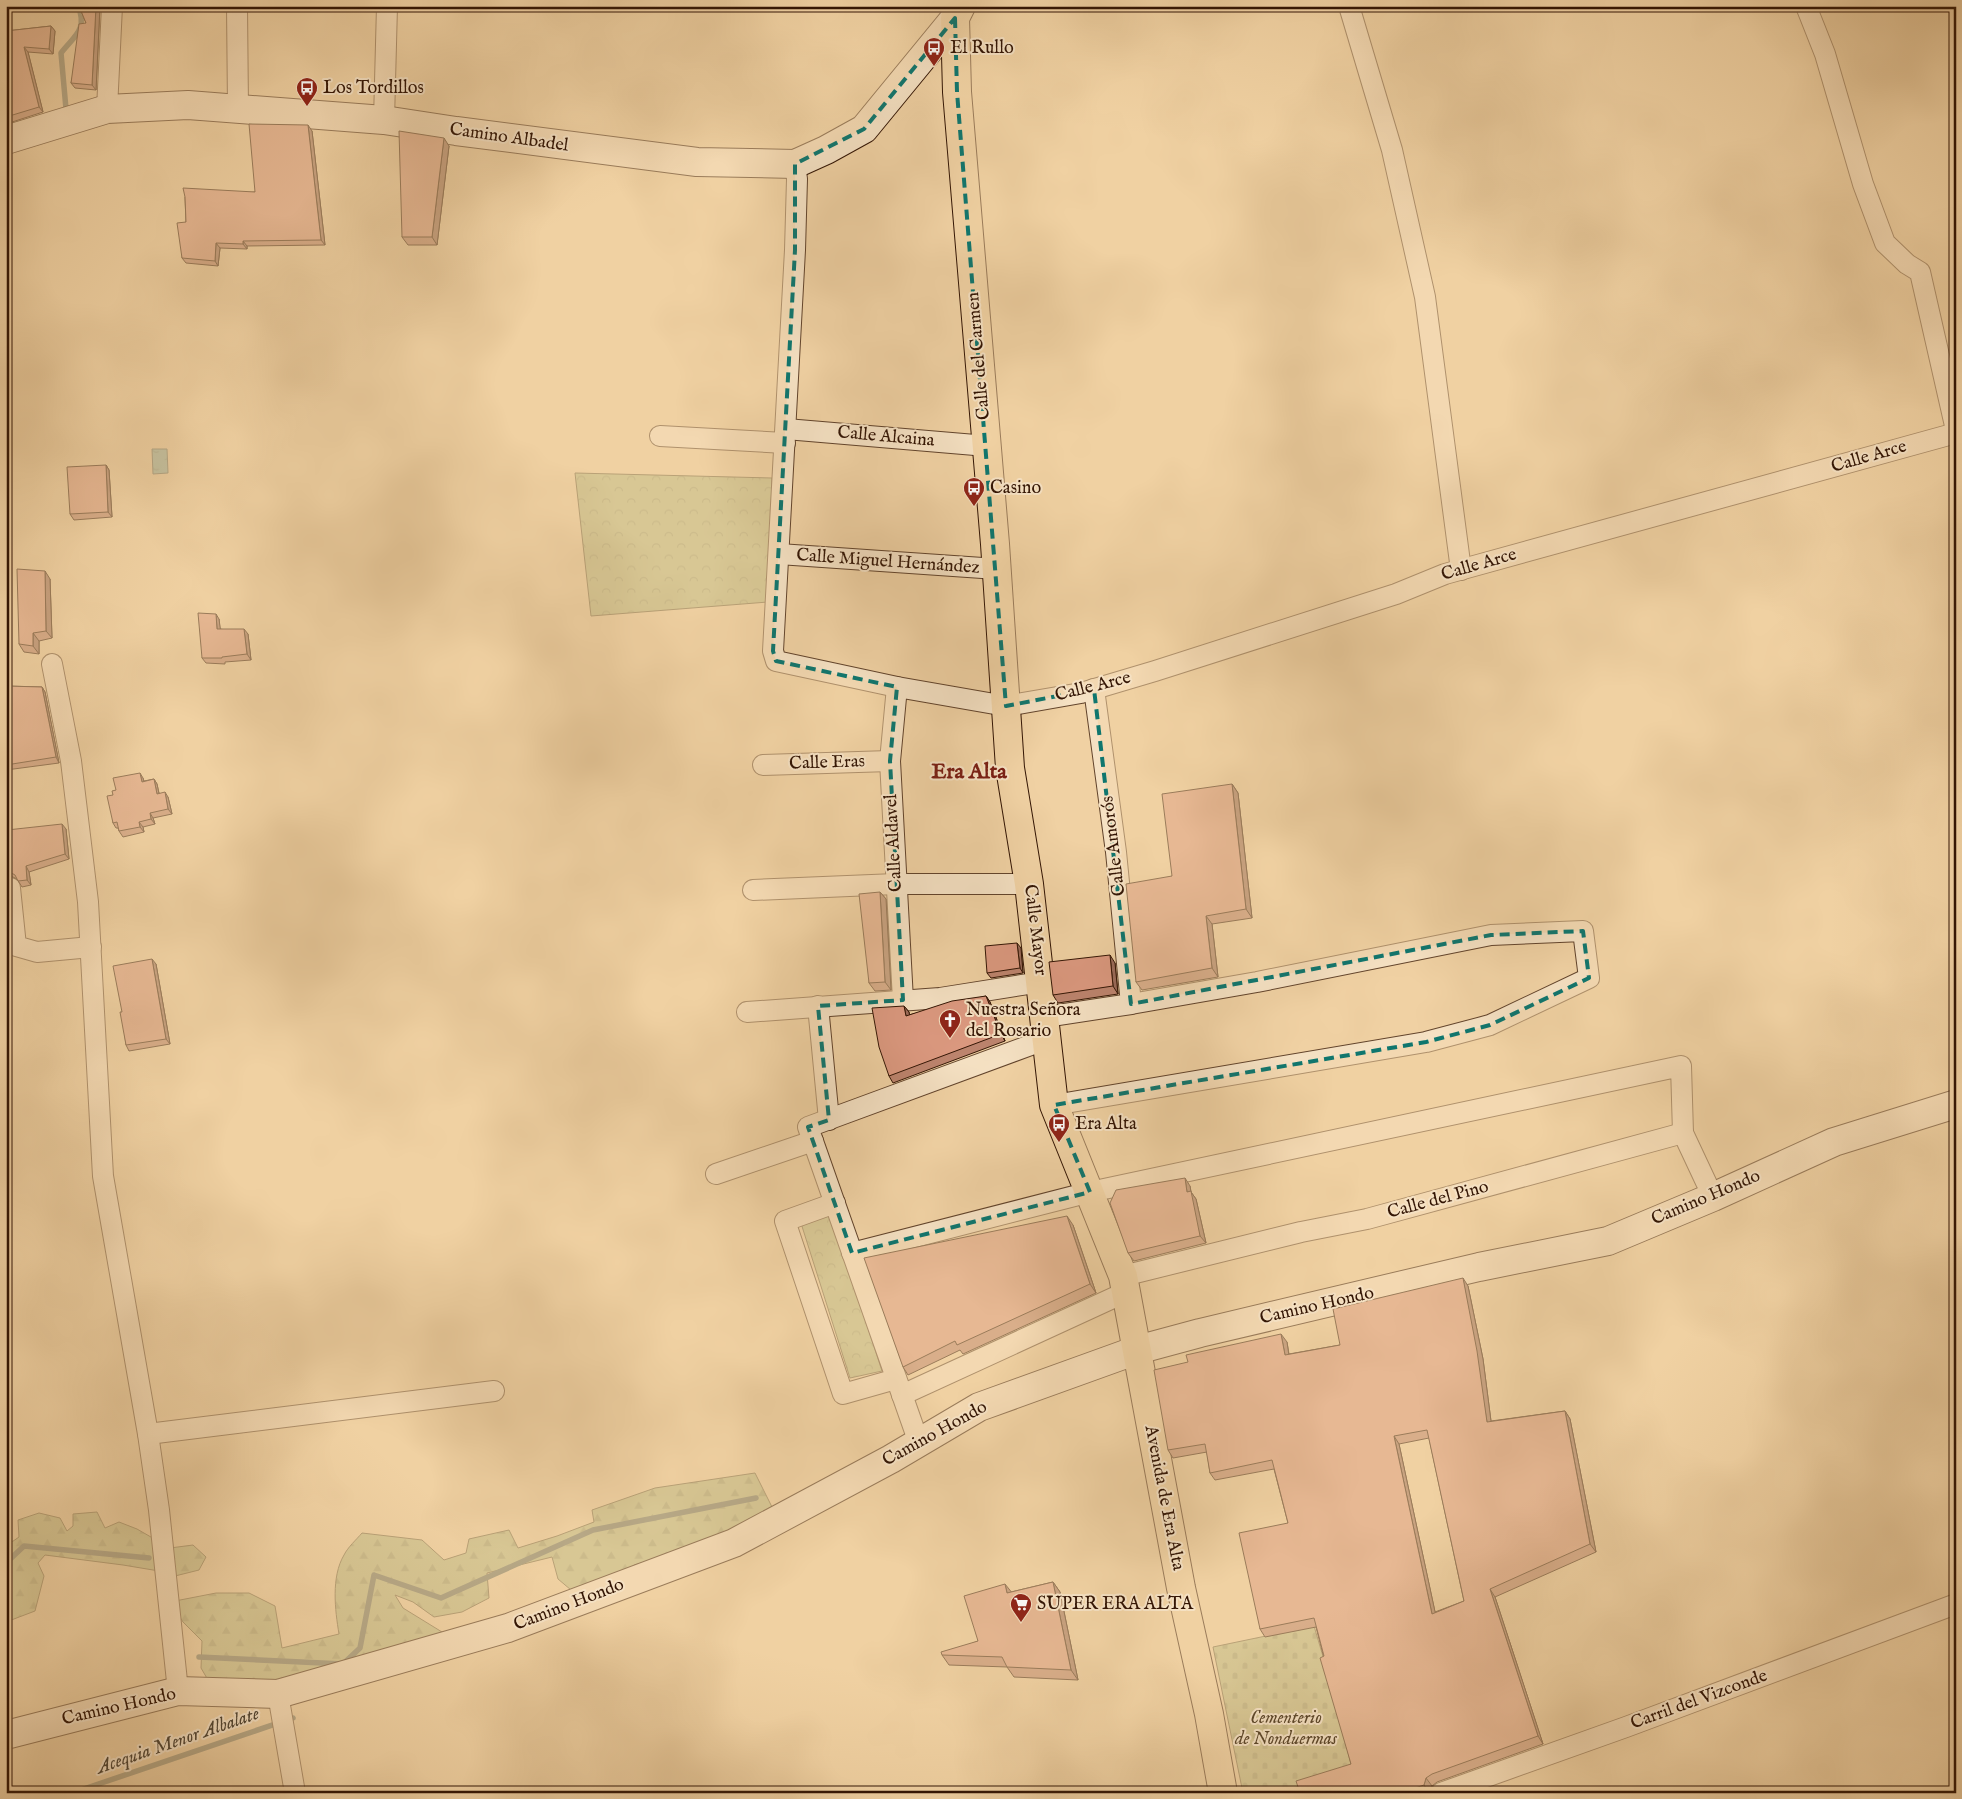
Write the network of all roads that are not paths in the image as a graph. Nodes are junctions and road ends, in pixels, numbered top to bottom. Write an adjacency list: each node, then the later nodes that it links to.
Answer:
1 (112, 6): 7 (street)
2 (237, 6): 8 (street)
3 (387, 6): 9 (street)
4 (1349, 6): 18 (street)
5 (1806, 6): 12 (street)
6 (958, 12): 11 (main road, Camino Albadel); 15 (main road, Calle del Carmen)
7 (107, 109): 8 (main road, Camino Albadel); 10 (main road, Camino Albadel)
8 (238, 109): 9 (main road, Camino Albadel)
9 (384, 120): 11 (main road, Camino Albadel)
10 (6, 140)
11 (795, 164): 14 (street)
12 (1956, 432): 18 (street, Calle Arce)
13 (660, 436): 14 (street, Calle Alcaina)
14 (785, 436): 15 (street, Calle Alcaina); 16 (street)
15 (987, 446): 17 (main road, Calle del Carmen)
16 (779, 554): 17 (street, Calle Miguel Hernández); 20 (street)
17 (997, 569): 22 (main road, Calle del Carmen)
18 (1461, 570): 21 (street, Calle Arce)
19 (52, 664): 29 (street)
20 (897, 688): 22 (street); 23 (street, Calle Aldavel)
21 (1094, 689): 22 (street, Calle Arce); 32 (street, Calle Amorós)
22 (1006, 706): 26 (main road, Calle Mayor)
23 (890, 761): 24 (street, Calle Eras); 25 (street, Calle Aldavel)
24 (763, 765)
25 (896, 884): 26 (street); 28 (street); 31 (street, Calle Aldavel)
26 (1029, 884): 30 (main road, Calle Mayor)
27 (6, 887): 29 (street)
28 (752, 890)
29 (91, 947): 50 (street)
30 (1041, 982): 31 (street); 35 (main road, Calle Mayor)
31 (903, 1000): 33 (street)
32 (1131, 1004): 35 (street); 37 (street)
33 (818, 1006): 34 (street); 38 (street)
34 (747, 1012)
35 (1046, 1028): 37 (main road, Calle Mayor); 38 (street)
36 (1956, 1104): 43 (main road, Camino Hondo)
37 (1054, 1105): 42 (main road, Calle Mayor)
38 (829, 1120): 40 (street)
39 (1683, 1133): 42 (street); 43 (street); 46 (street, Calle del Pino)
40 (813, 1141): 41 (street); 44 (street)
41 (716, 1174)
42 (1090, 1192): 45 (street); 46 (main road, Calle Mayor)
43 (1713, 1197): 47 (main road, Camino Hondo)
44 (834, 1203): 45 (street); 48 (street, Calle del Pino)
45 (852, 1253): 48 (street)
46 (1124, 1284): 47 (main road, Calle Mayor); 48 (street, Calle del Pino)
47 (1138, 1350): 51 (main road, Camino Hondo); 57 (main road, Avenida de Era Alta)
48 (899, 1387): 51 (street)
49 (494, 1391): 50 (street)
50 (148, 1434): 53 (street)
51 (919, 1442): 54 (main road, Camino Hondo)
52 (1956, 1604): 58 (street, Carril del Vizconde)
53 (178, 1691): 54 (main road, Camino Hondo); 55 (main road, Camino Hondo)
54 (281, 1712): 56 (street)
55 (6, 1735)
56 (295, 1793)
57 (1224, 1793)
58 (1441, 1793)

